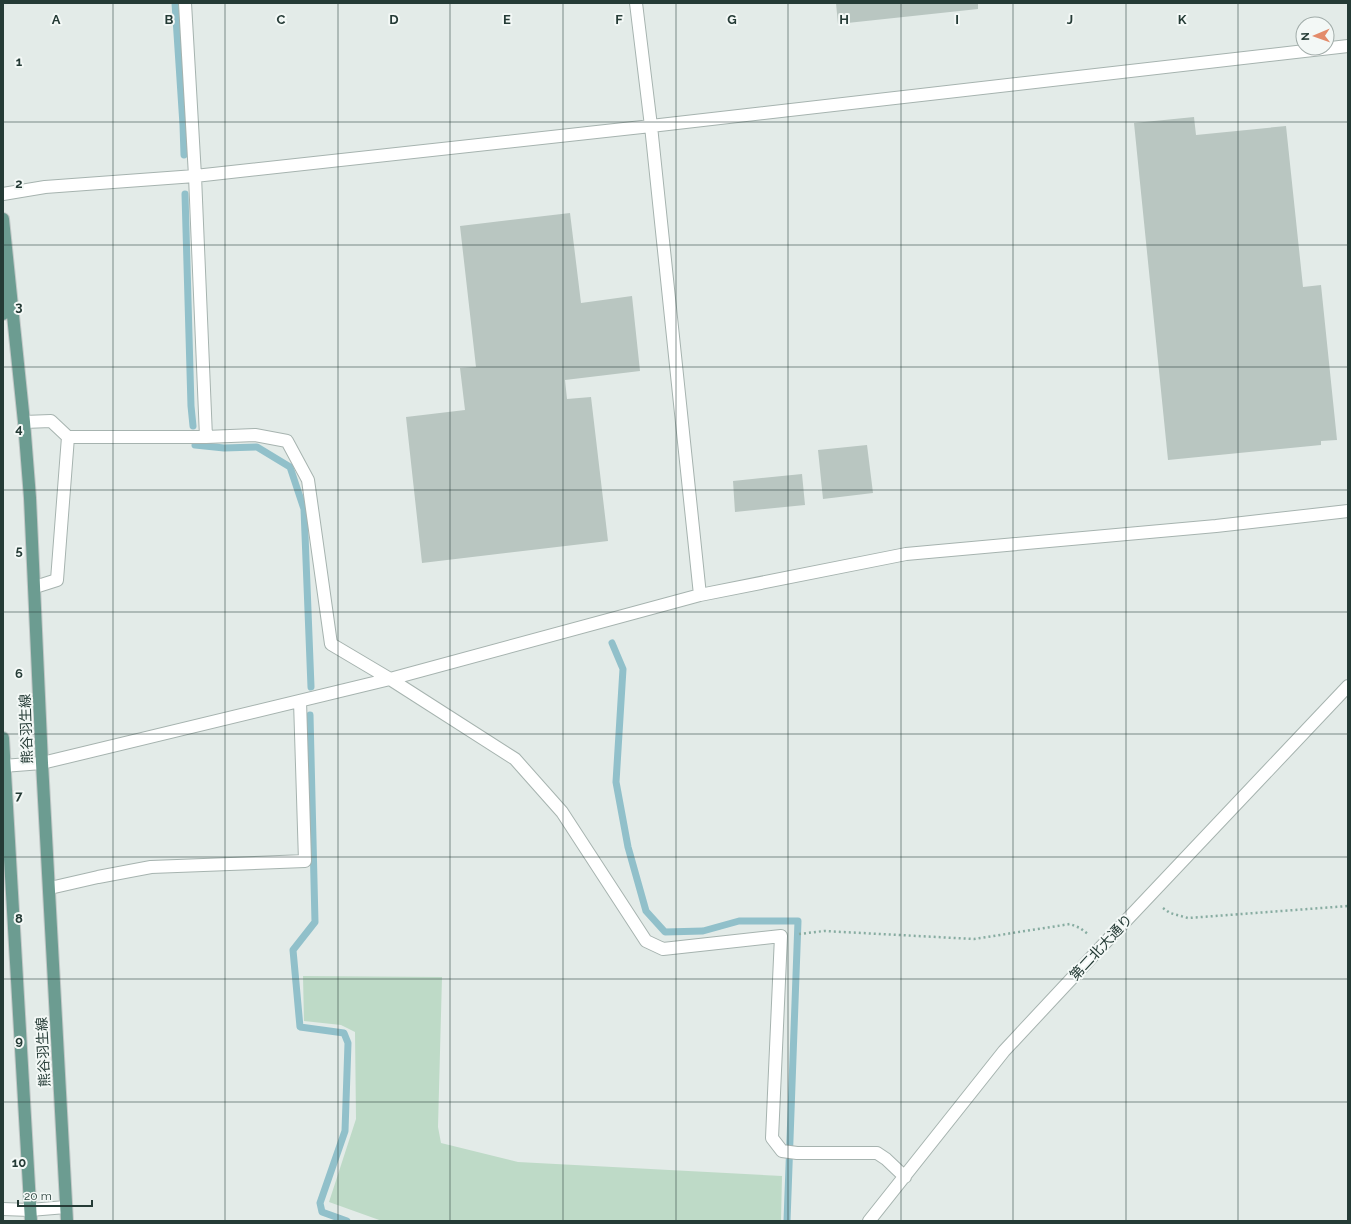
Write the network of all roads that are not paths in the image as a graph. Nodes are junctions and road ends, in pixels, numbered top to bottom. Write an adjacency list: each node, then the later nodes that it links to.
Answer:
1 (184, 3): 5 (street)
2 (636, 3): 4 (street)
3 (1348, 46): 4 (street)
4 (651, 126): 5 (street); 15 (street)
5 (195, 176): 6 (street); 12 (street)
6 (3, 194)
7 (3, 219): 8 (main road, 熊谷羽生線)
8 (4, 236): 9 (main road, 熊谷羽生線); 10 (main road, 熊谷羽生線)
9 (3, 314)
10 (24, 422): 11 (street); 14 (main road, 熊谷羽生線)
11 (68, 437): 12 (street); 14 (street)
12 (206, 437): 16 (street)
13 (1348, 511): 15 (street)
14 (34, 587): 20 (main road, 熊谷羽生線)
15 (700, 595): 16 (street)
16 (390, 679): 18 (street); 23 (street)
17 (1348, 686): 23 (street, 第二北大通り)
18 (300, 701): 20 (street); 22 (street)
19 (3, 738): 21 (main road, 熊谷羽生線)
20 (42, 763): 21 (street); 22 (main road, 熊谷羽生線)
21 (4, 766): 26 (main road, 熊谷羽生線)
22 (50, 888): 24 (main road, 熊谷羽生線)
23 (905, 1177): 28 (street, 第二北大通り)
24 (66, 1207): 26 (street); 27 (main road, 熊谷羽生線)
25 (3, 1209): 26 (street)
26 (30, 1215)
27 (67, 1221)
28 (870, 1221)

